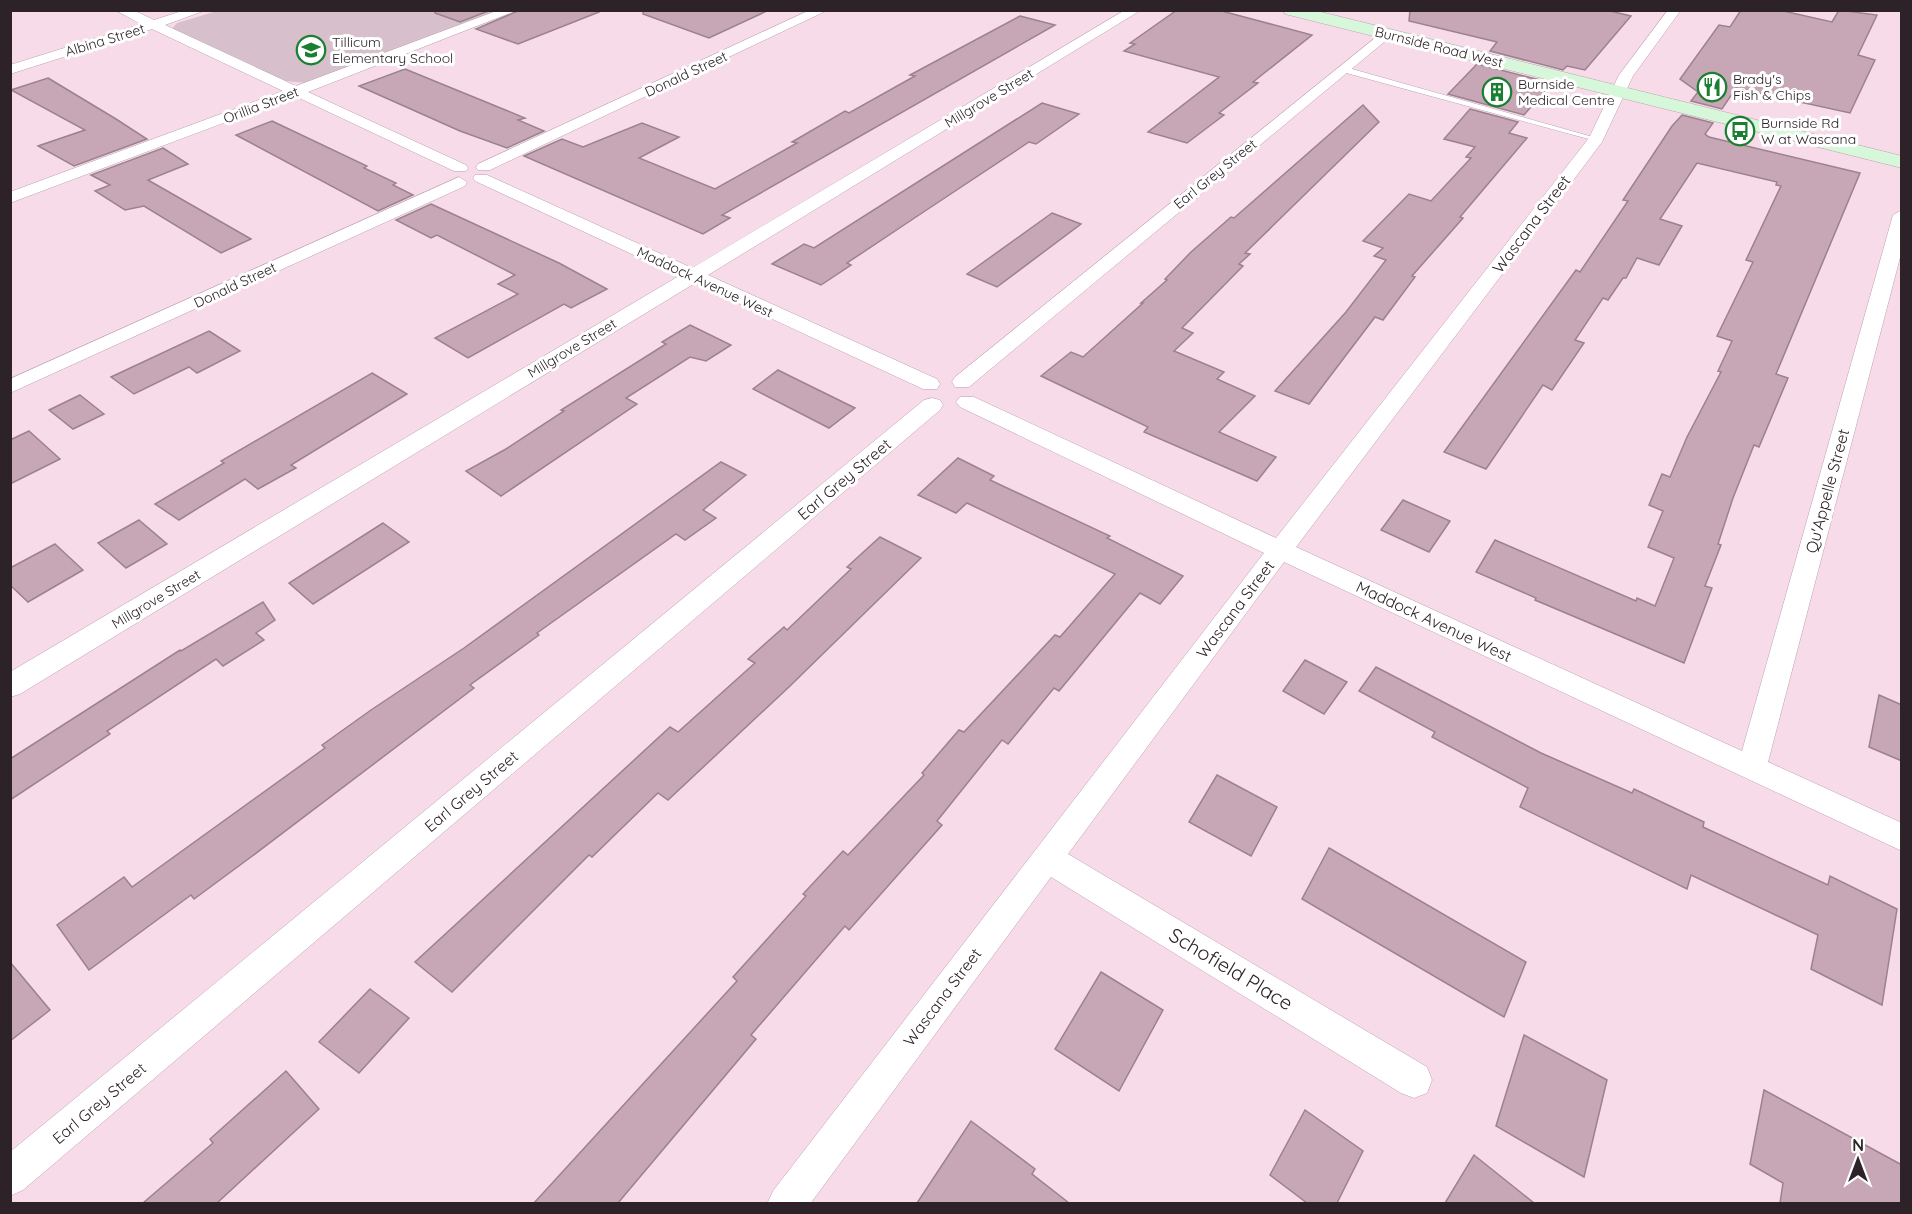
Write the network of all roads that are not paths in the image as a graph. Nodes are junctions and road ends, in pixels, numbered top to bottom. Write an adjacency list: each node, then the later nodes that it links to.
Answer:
1 (121, 10): 8 (street)
2 (200, 10): 8 (street, Albina Street)
3 (512, 10): 12 (street, Orillia Street)
4 (822, 10): 16 (street, Donald Street)
5 (1135, 10): 20 (street, Millgrove Street)
6 (1291, 10): 9 (main road, Burnside Road West)
7 (1675, 10): 13 (street, Wascana Street)
8 (153, 25): 11 (street, Albina Street); 12 (street)
9 (1385, 34): 10 (street, Earl Grey Street); 13 (main road, Burnside Road West)
10 (1342, 69): 14 (lane); 22 (street, Earl Grey Street)
11 (10, 70)
12 (296, 92): 17 (street); 18 (street, Orillia Street)
13 (1620, 92): 14 (street, Wascana Street); 15 (main road, Burnside Road West)
14 (1596, 139): 24 (street, Wascana Street)
15 (1902, 162)
16 (482, 173): 17 (street, Donald Street); 20 (street, Maddock Avenue West)
17 (459, 175): 21 (street, Donald Street)
18 (10, 198)
19 (1902, 215): 26 (street, Qu'Appelle Street)
20 (691, 276): 23 (street, Maddock Avenue West); 25 (street, Millgrove Street)
21 (10, 387)
22 (964, 392): 23 (street); 23 (street); 24 (street, Maddock Avenue West)
23 (931, 395): 30 (street, Earl Grey Street)
24 (1280, 550): 26 (street, Maddock Avenue West); 28 (street, Wascana Street)
25 (10, 686)
26 (1752, 768): 27 (street, Maddock Avenue West)
27 (1902, 838)
28 (1048, 858): 29 (street, Schofield Place); 31 (street, Wascana Street)
29 (1414, 1080)
30 (10, 1177)
31 (786, 1203)

